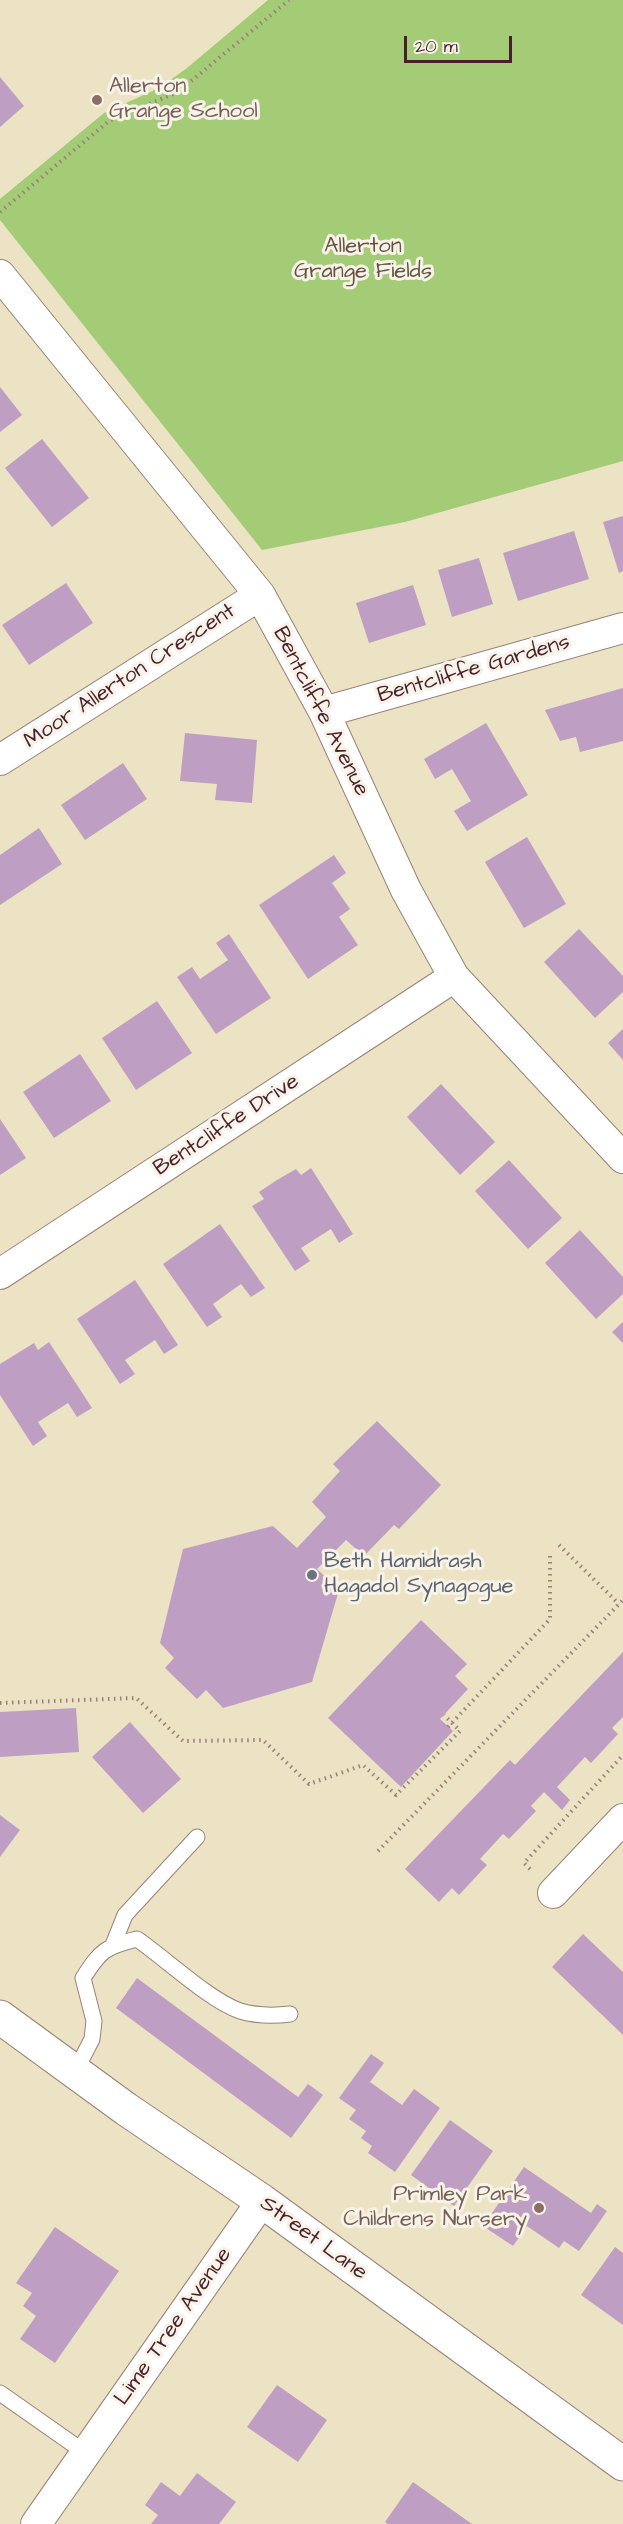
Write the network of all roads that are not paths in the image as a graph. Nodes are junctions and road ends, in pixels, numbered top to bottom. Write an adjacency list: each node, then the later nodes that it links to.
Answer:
1 (0, 275): 2 (street, Bentcliffe Avenue)
2 (260, 595): 4 (street, Bentcliffe Avenue); 5 (street, Moor Allerton Crescent)
3 (623, 628): 4 (street, Bentcliffe Gardens)
4 (324, 712): 6 (street, Bentcliffe Avenue)
5 (0, 760)
6 (454, 977): 7 (street, Bentcliffe Avenue); 8 (street, Bentcliffe Drive)
7 (623, 1158)
8 (0, 1275)
9 (623, 1819): 11 (street)
10 (197, 1837): 12 (lane)
11 (553, 1893)
12 (113, 1945): 13 (lane); 15 (lane)
13 (290, 2014)
14 (0, 2017): 15 (street, Street Lane)
15 (75, 2072): 16 (street, Street Lane)
16 (262, 2201): 18 (street, Lime Tree Avenue); 19 (street, Street Lane)
17 (0, 2393): 18 (lane)
18 (87, 2454): 20 (street, Lime Tree Avenue)
19 (623, 2464)
20 (36, 2524)

